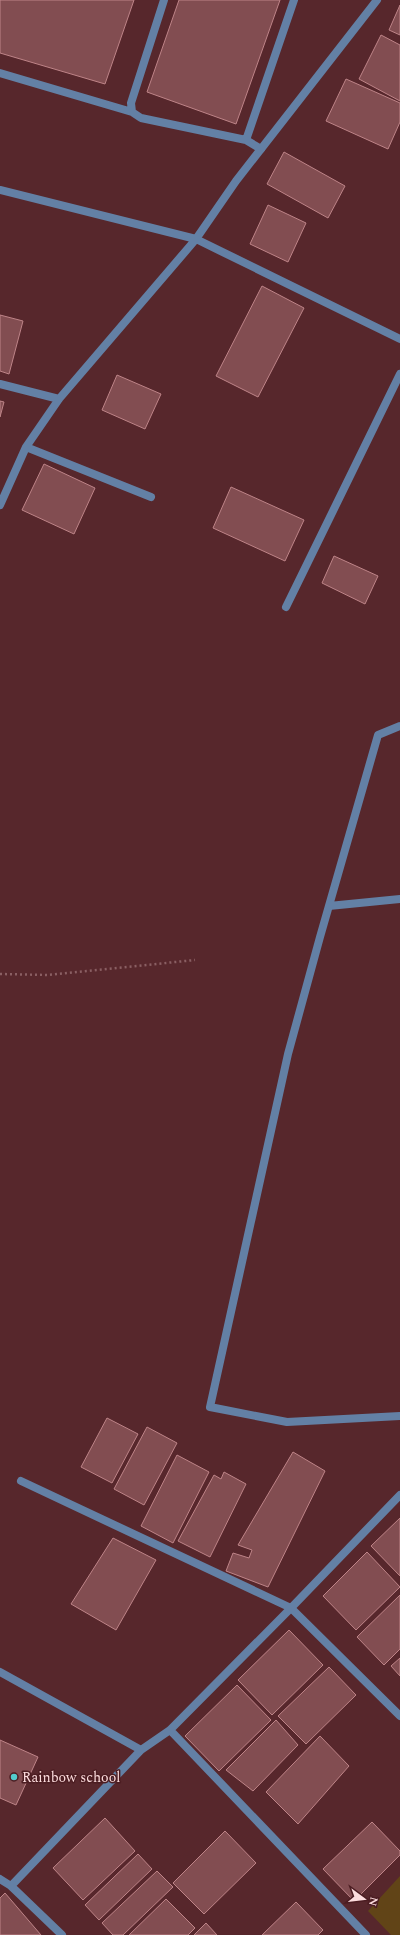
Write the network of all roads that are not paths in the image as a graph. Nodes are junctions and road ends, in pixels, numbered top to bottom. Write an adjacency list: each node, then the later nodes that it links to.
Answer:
1 (164, 0): 5 (street)
2 (294, 0): 6 (street)
3 (377, 0): 7 (street)
4 (0, 73): 5 (street)
5 (132, 112): 6 (street)
6 (246, 140): 7 (street)
7 (261, 149): 9 (street)
8 (0, 190): 9 (street)
9 (196, 239): 10 (street); 13 (street)
10 (400, 339)
11 (400, 374): 17 (street)
12 (0, 384): 13 (street)
13 (59, 399): 14 (street)
14 (26, 447): 15 (street); 16 (street)
15 (151, 497)
16 (0, 505)
17 (286, 607)
18 (400, 726): 20 (street)
19 (400, 899): 20 (street)
20 (329, 906): 21 (street)
21 (400, 1416)
22 (21, 1481): 24 (street)
23 (400, 1494): 24 (street)
24 (291, 1608): 26 (street); 27 (street)
25 (0, 1672): 28 (street)
26 (400, 1716)
27 (170, 1730): 28 (street); 32 (street)
28 (141, 1750): 30 (street)
29 (0, 1879): 30 (street)
30 (12, 1886): 31 (street)
31 (62, 1935)
32 (366, 1935)

